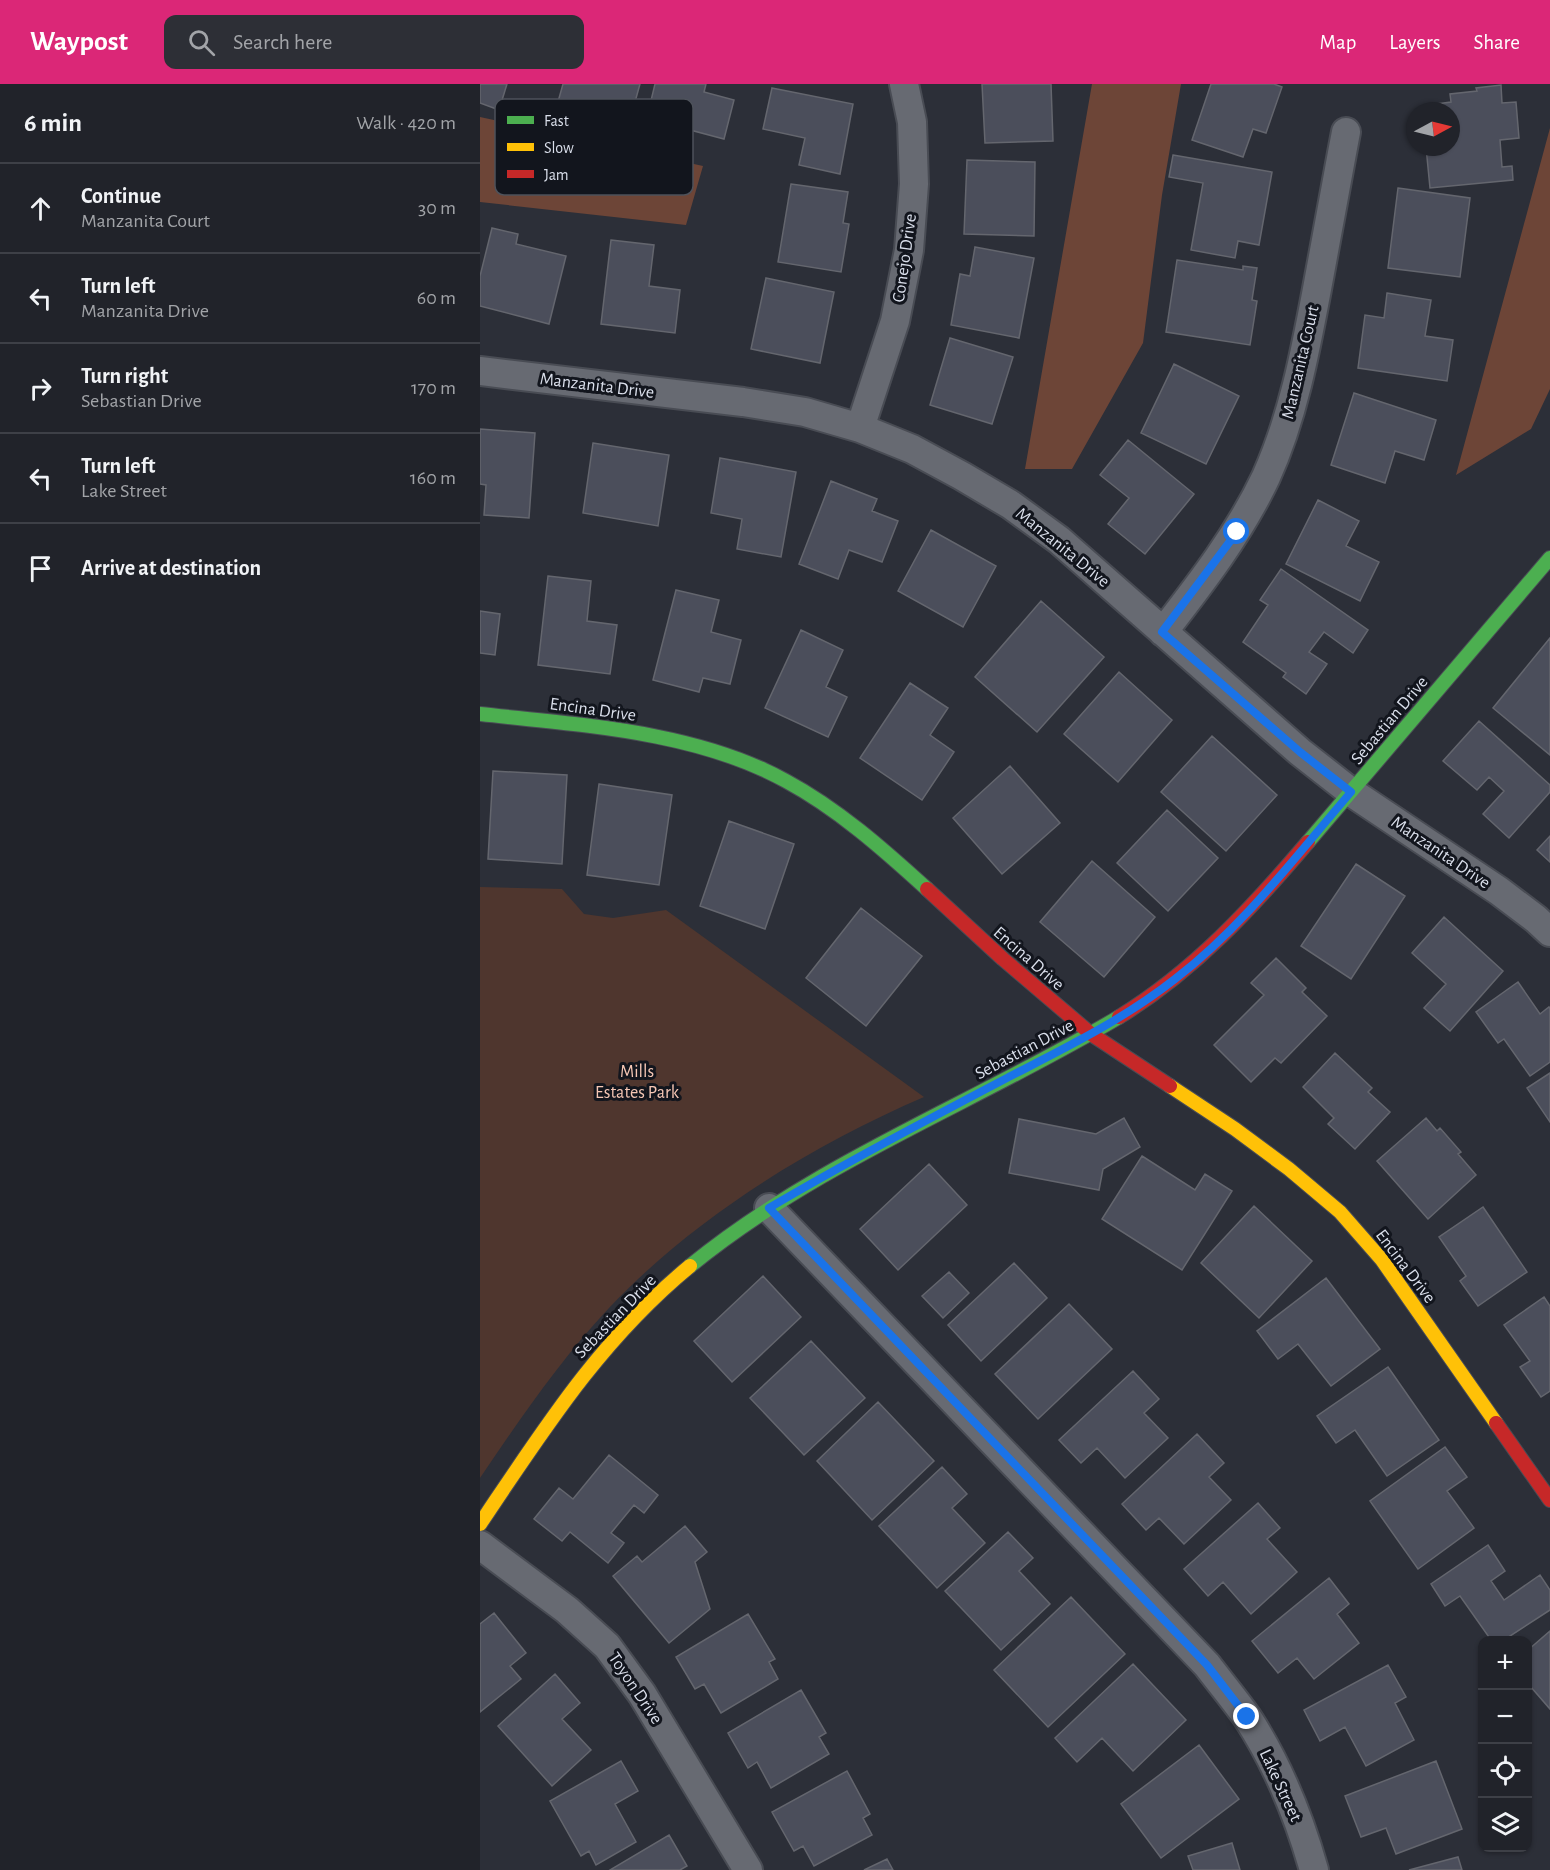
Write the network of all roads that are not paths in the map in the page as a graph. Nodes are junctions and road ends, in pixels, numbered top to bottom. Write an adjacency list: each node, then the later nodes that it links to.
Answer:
1 (904, 84): 4 (street, Conejo Drive)
2 (1346, 132): 6 (street, Manzanita Court)
3 (480, 370): 4 (street, Manzanita Drive)
4 (860, 428): 6 (street, Manzanita Drive)
5 (1550, 558): 8 (street, Sebastian Drive)
6 (1162, 632): 8 (street, Manzanita Drive)
7 (480, 714): 10 (street, Encina Drive)
8 (1351, 792): 9 (street, Manzanita Drive); 10 (street, Sebastian Drive)
9 (1550, 933)
10 (1091, 1034): 11 (street, Sebastian Drive); 12 (street, Encina Drive)
11 (769, 1208): 13 (street, Sebastian Drive); 16 (street, Lake Street)
12 (1550, 1500)
13 (480, 1524)
14 (480, 1545): 15 (street, Toyon Drive)
15 (748, 1870)
16 (1314, 1870)

